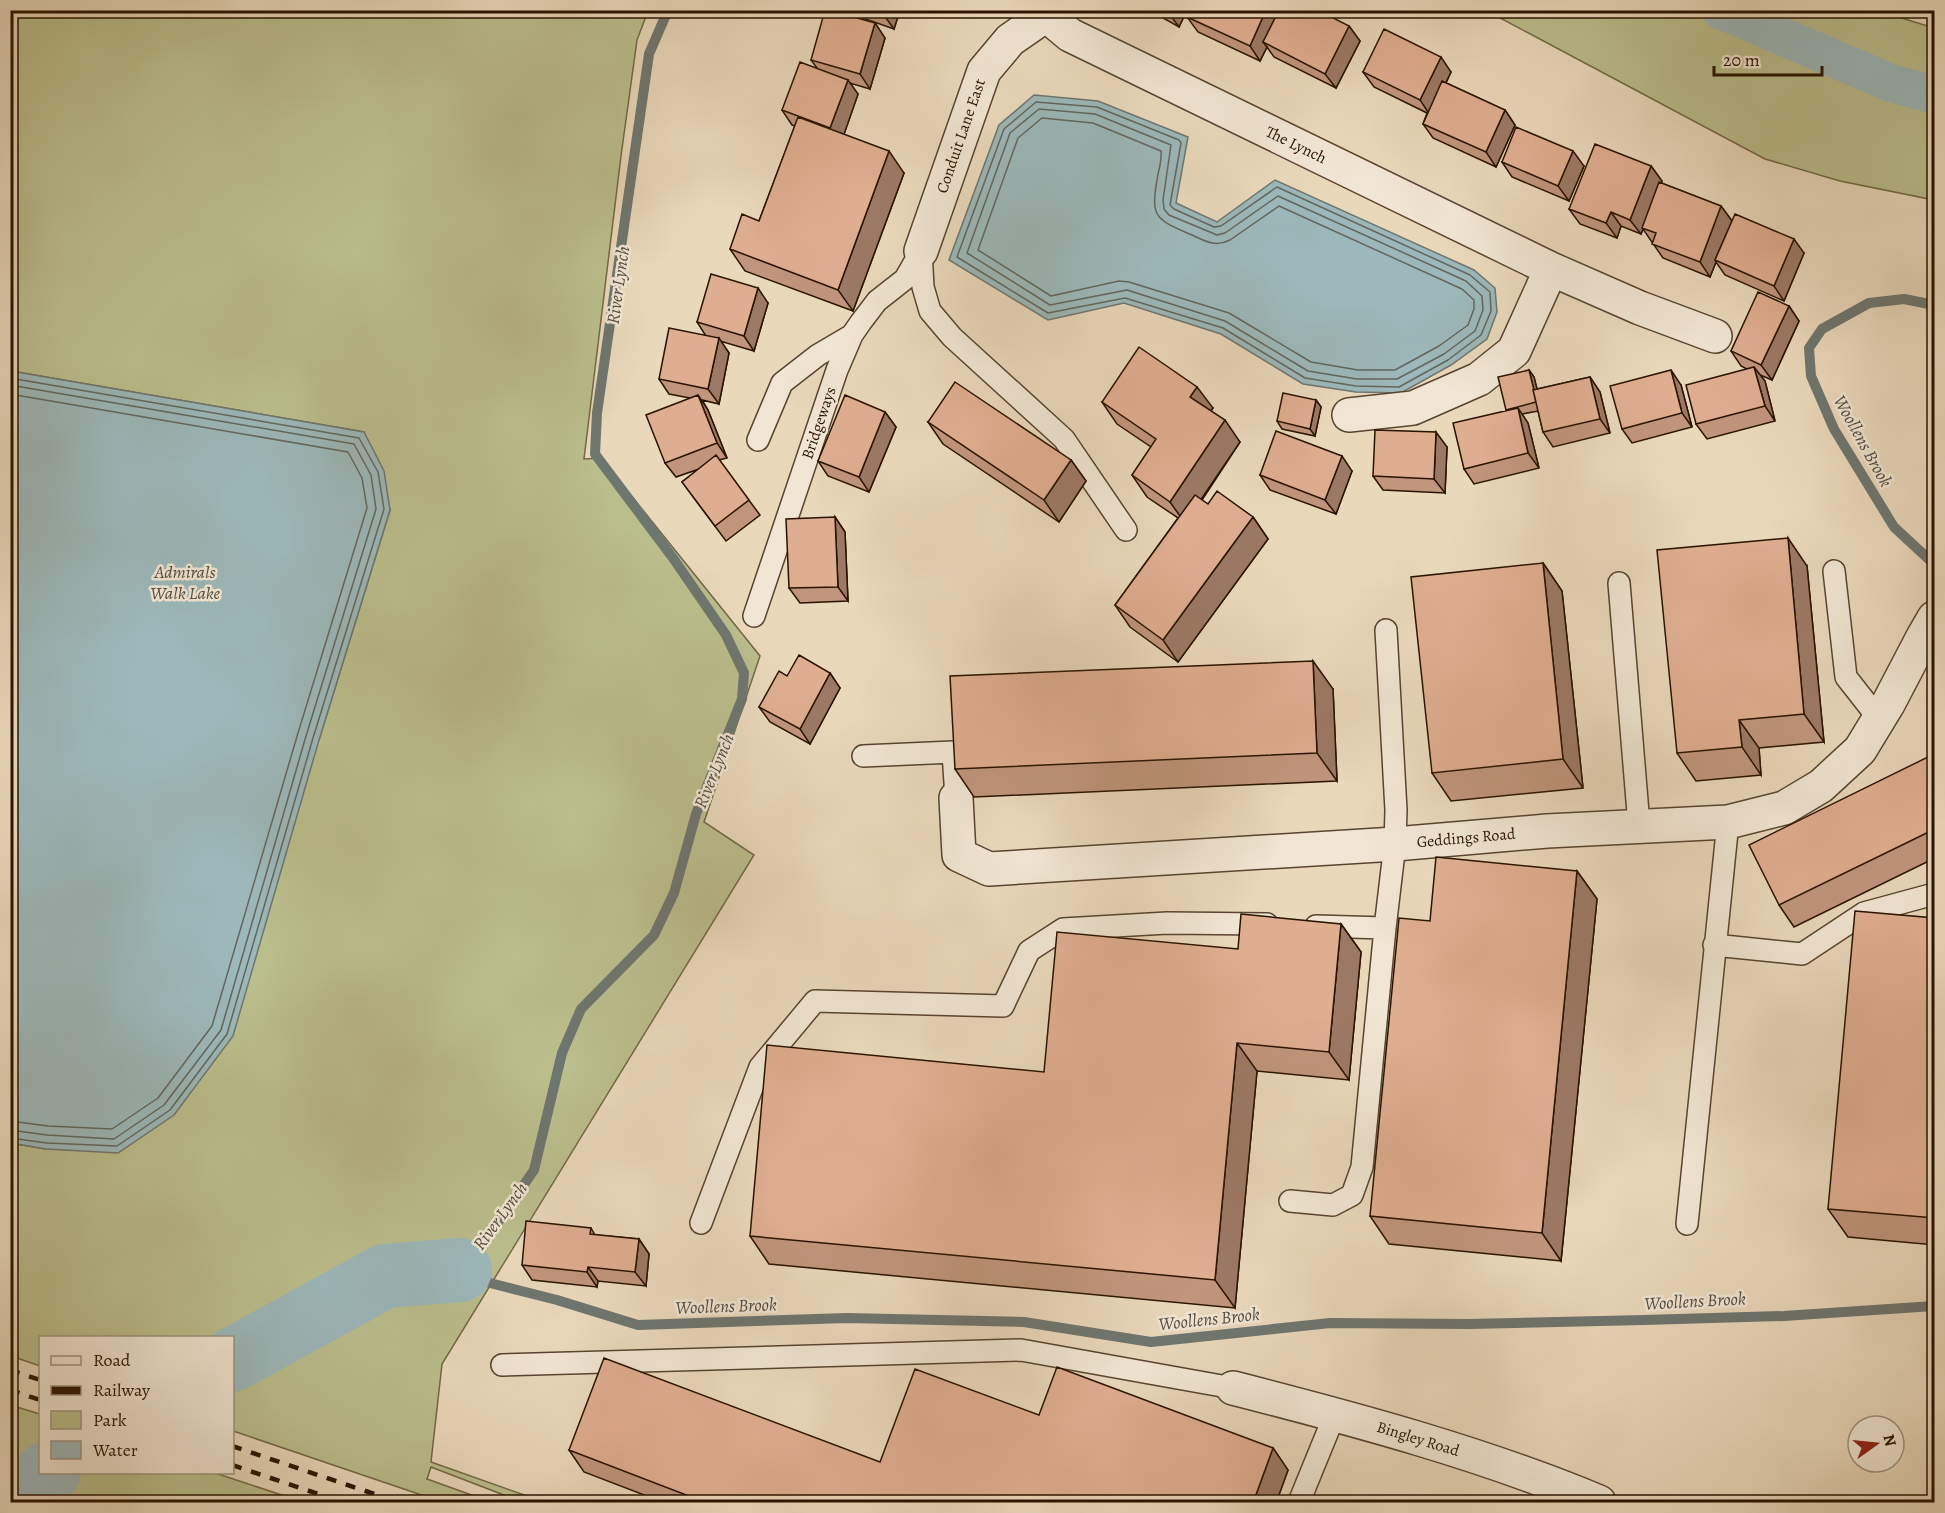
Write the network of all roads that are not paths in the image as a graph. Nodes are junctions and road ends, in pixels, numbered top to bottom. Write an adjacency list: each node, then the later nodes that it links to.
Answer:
1 (1044, 13): 2 (street, Conduit Lane East); 3 (street, The Lynch)
2 (921, 251): 4 (lane, Bridgeways); 8 (lane)
3 (1551, 268): 5 (street, The Lynch); 6 (street)
4 (852, 335): 7 (lane); 11 (lane, Bridgeways)
5 (1715, 336)
6 (1350, 415)
7 (758, 440)
8 (1126, 530)
9 (1834, 571): 14 (lane)
10 (1619, 583): 18 (lane)
11 (754, 616)
12 (1935, 618): 14 (street, Geddings Road)
13 (1386, 630): 19 (lane)
14 (1879, 719): 17 (street, Geddings Road)
15 (863, 756): 16 (lane)
16 (956, 798): 19 (street, Geddings Road)
17 (1728, 822): 18 (street, Geddings Road); 22 (lane)
18 (1639, 825): 19 (street, Geddings Road)
19 (1395, 843): 21 (lane)
20 (1935, 894): 22 (lane)
21 (1385, 928): 23 (lane); 24 (lane)
22 (1714, 945): 25 (lane)
23 (1290, 1201)
24 (701, 1223)
25 (1687, 1224)
26 (502, 1365): 27 (lane)
27 (1233, 1388): 28 (street, Bingley Road)
28 (1335, 1414): 29 (lane); 30 (street, Bingley Road)
29 (1299, 1503)
30 (1599, 1503)

